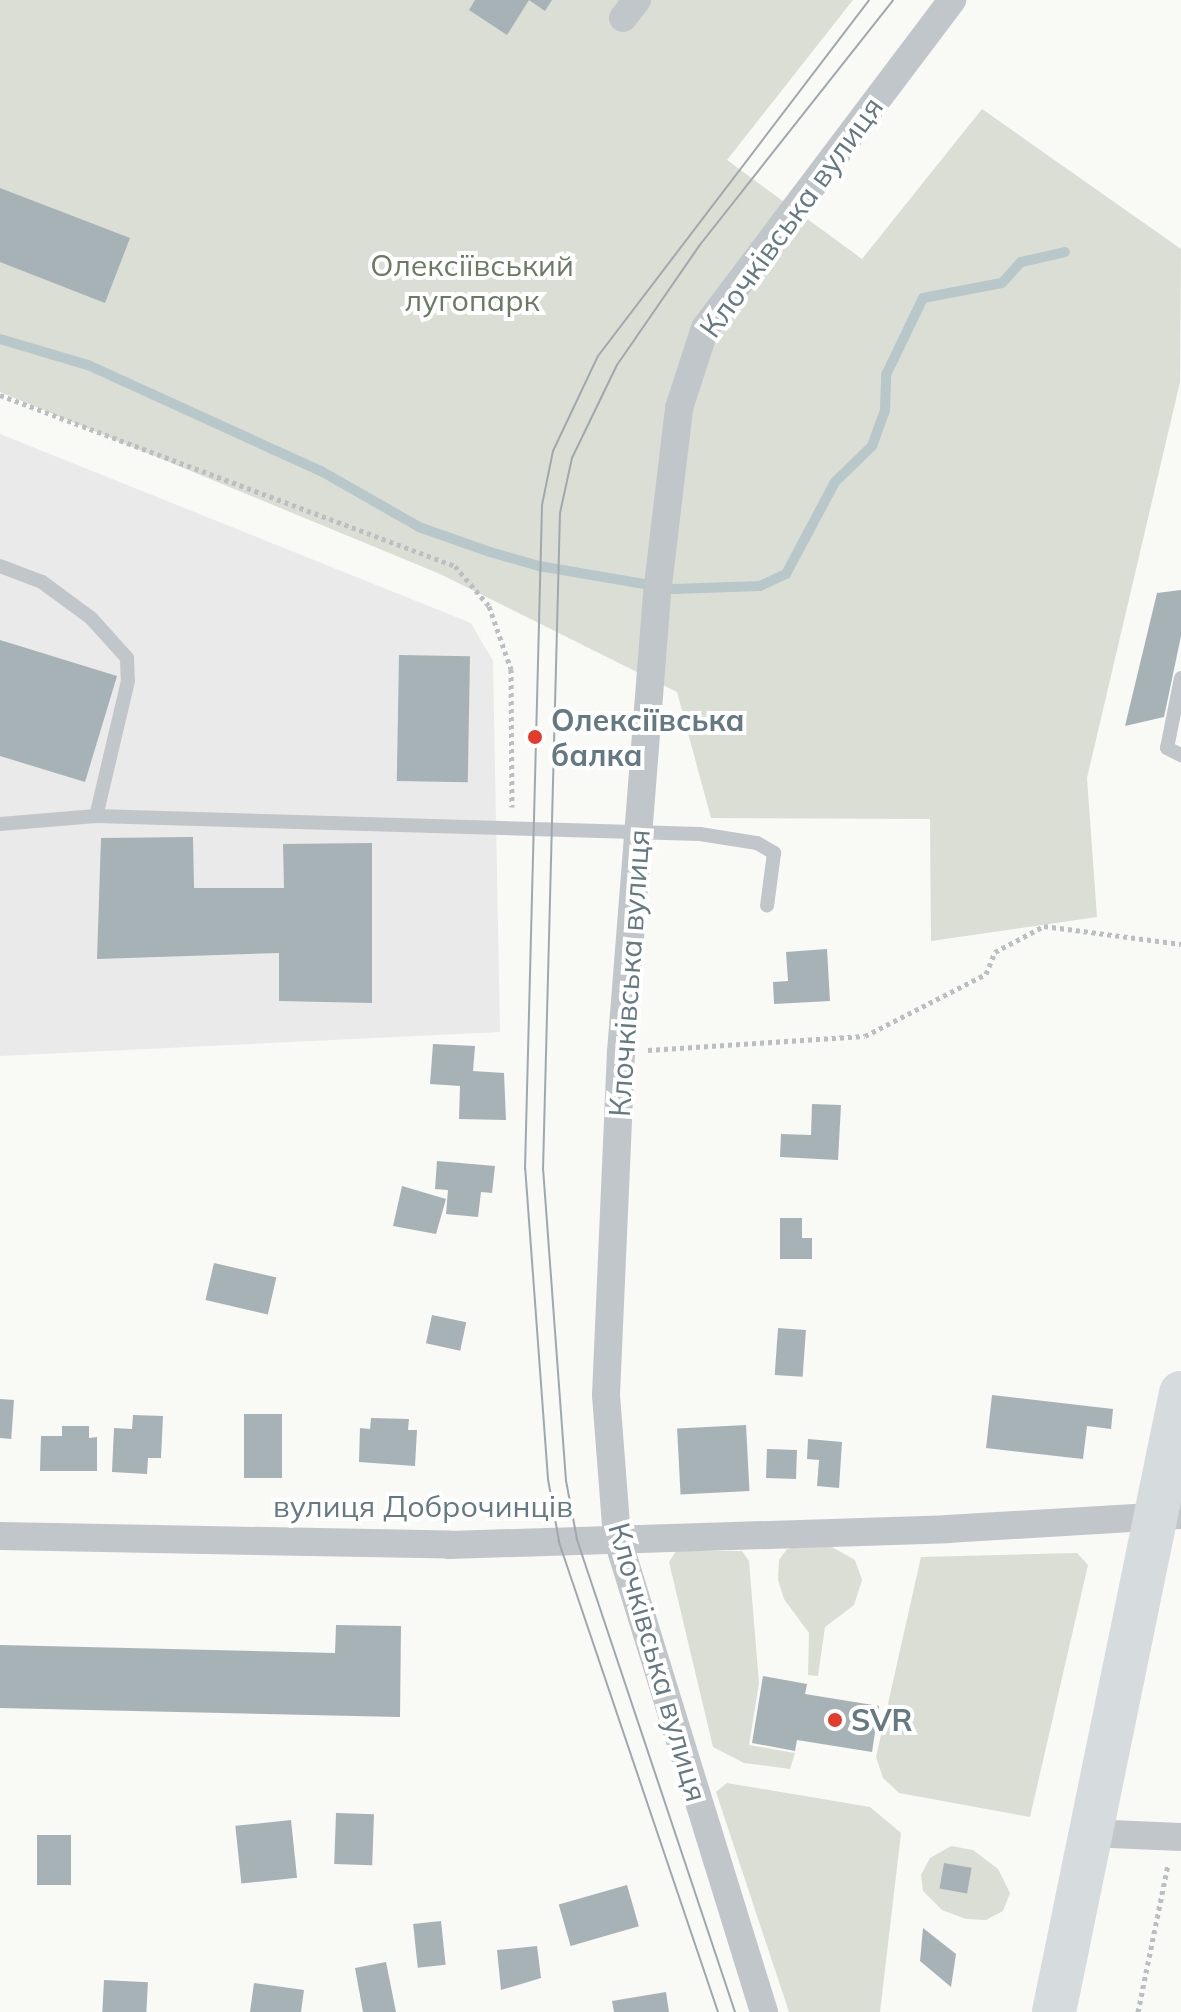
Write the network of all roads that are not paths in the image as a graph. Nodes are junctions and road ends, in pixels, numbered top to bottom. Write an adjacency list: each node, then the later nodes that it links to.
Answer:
1 (952, 0): 7 (street, Клочківська вулиця)
2 (0, 566): 5 (lane)
3 (1181, 678): 4 (lane)
4 (1181, 755)
5 (96, 816): 6 (lane); 7 (lane)
6 (0, 824)
7 (638, 830): 8 (lane); 12 (street, Клочківська вулиця)
8 (767, 906)
9 (1181, 1393): 10 (main road)
10 (1168, 1515): 12 (street, вулиця Доброчинців); 13 (main road)
11 (0, 1536): 12 (street, вулиця Доброчинців)
12 (617, 1538): 15 (street, Клочківська вулиця)
13 (1088, 1833): 14 (street); 16 (main road)
14 (1178, 1837)
15 (764, 2012)
16 (1054, 2012)

